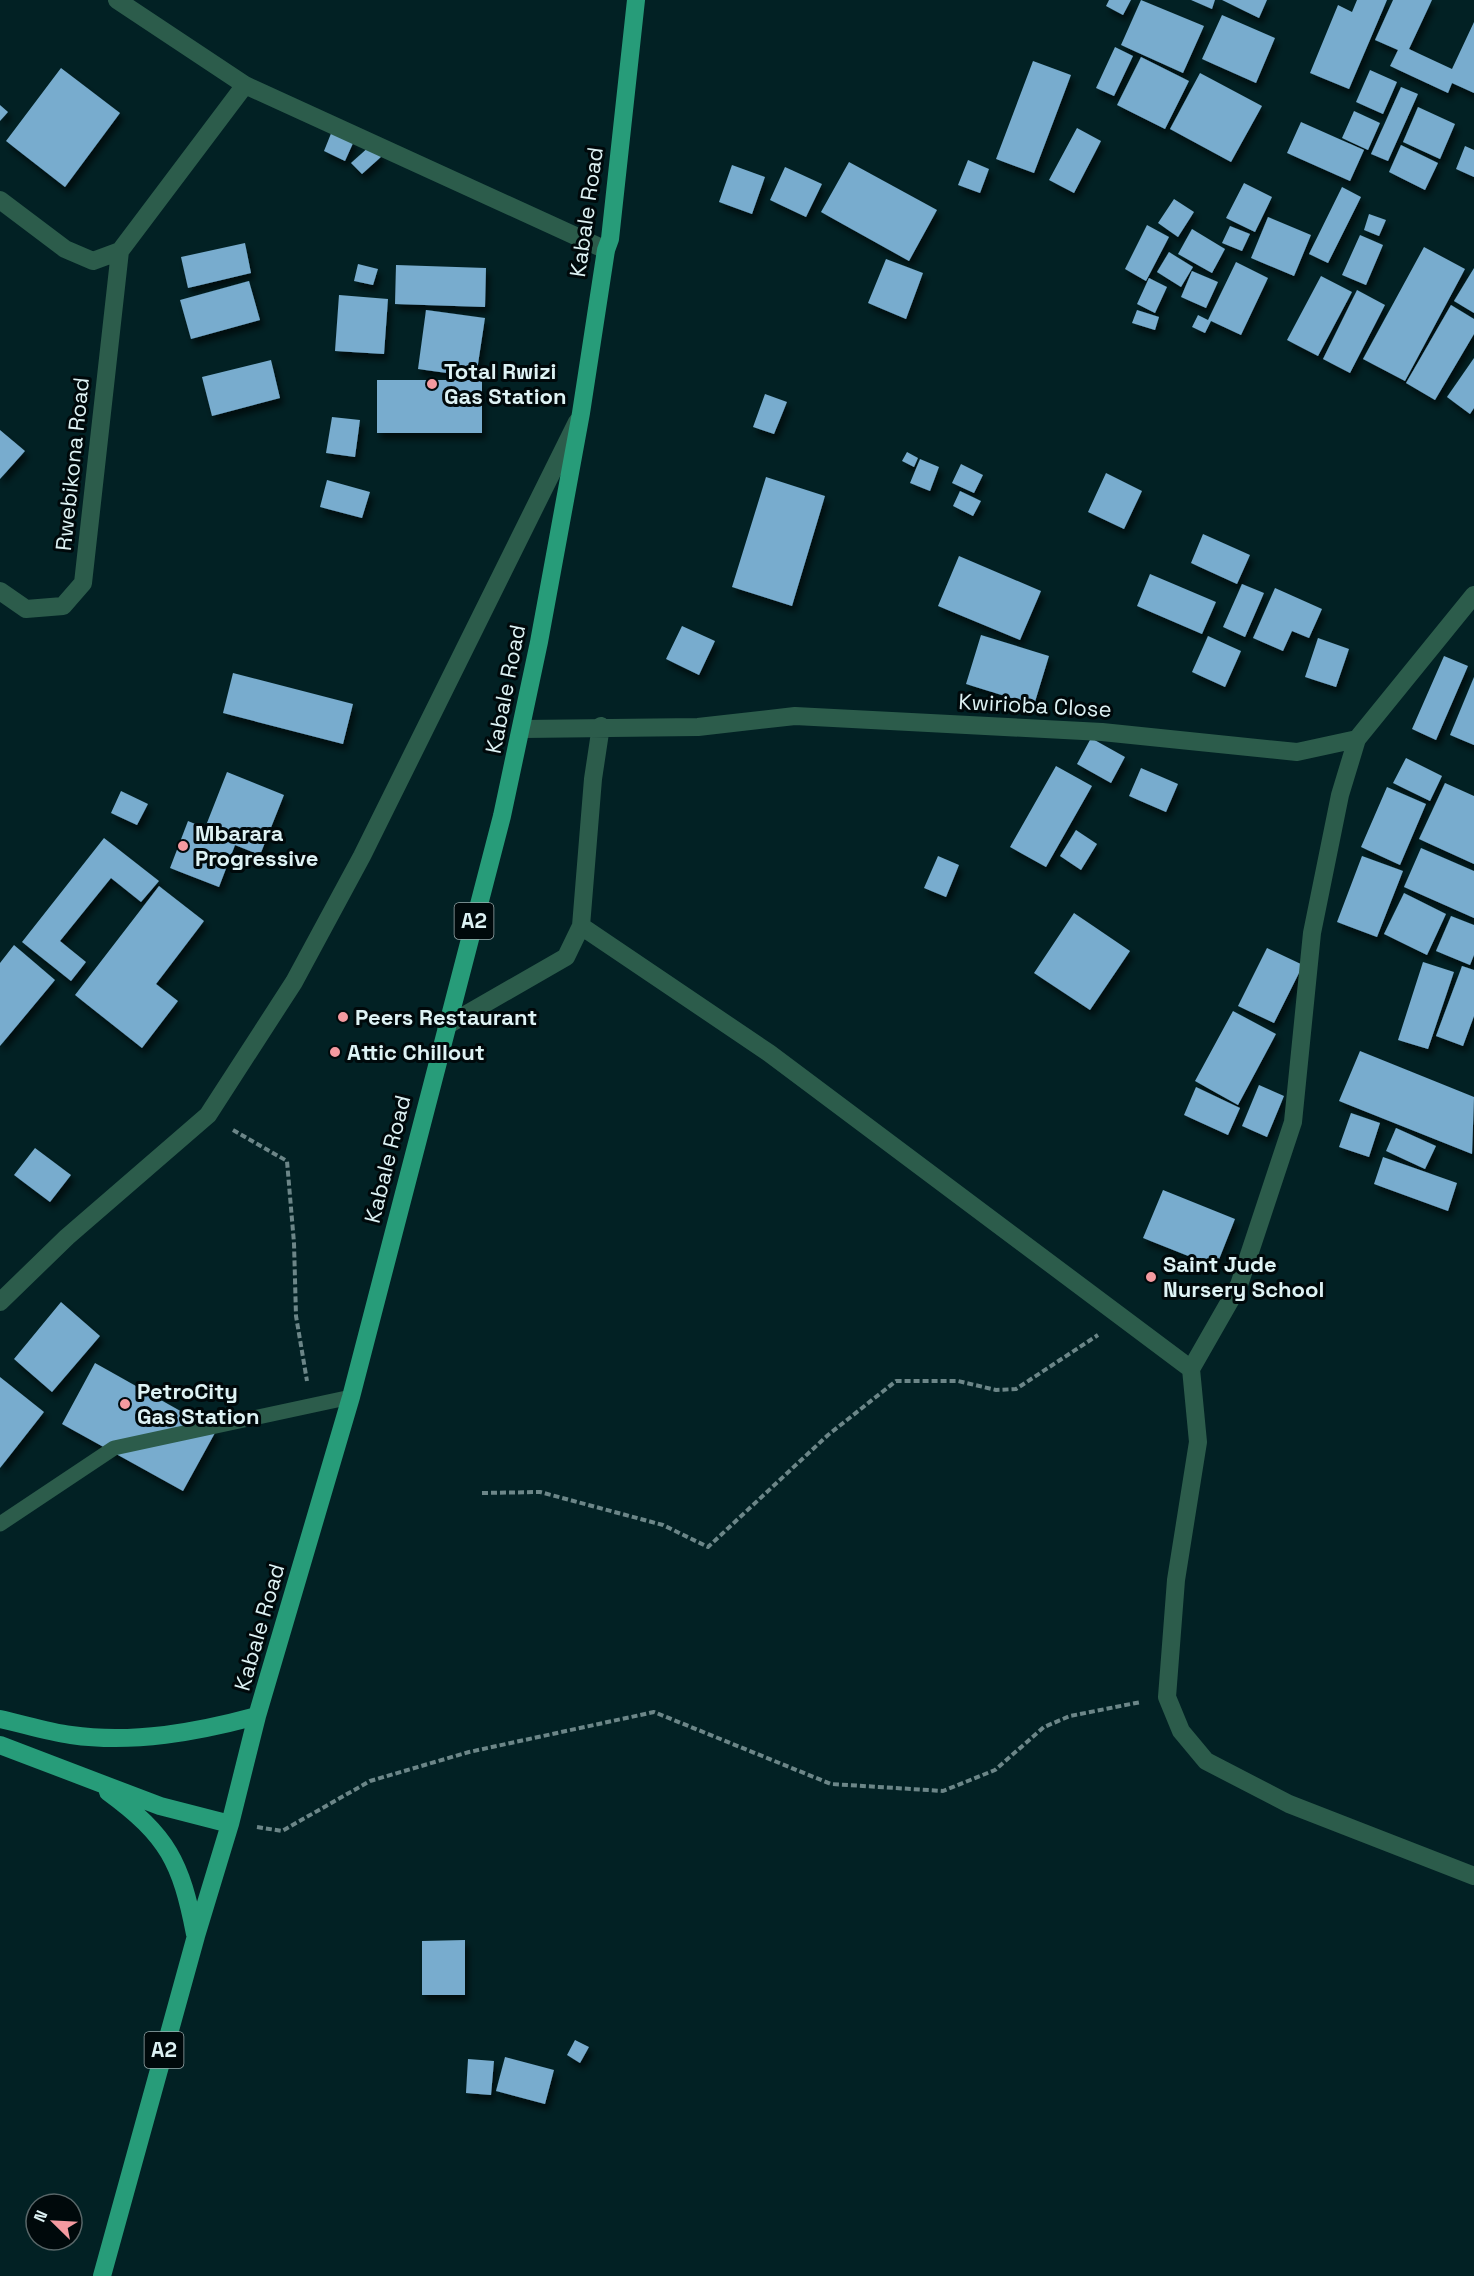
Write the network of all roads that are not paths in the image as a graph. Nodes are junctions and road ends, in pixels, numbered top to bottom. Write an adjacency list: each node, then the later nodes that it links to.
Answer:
1 (117, 0): 3 (street)
2 (636, 0): 5 (main road, Kabale Road / A2)
3 (244, 85): 5 (street); 6 (street)
4 (0, 200): 6 (street)
5 (606, 250): 7 (main road, Kabale Road / A2)
6 (120, 251): 8 (street, Rwebikona Road)
7 (581, 413): 11 (main road, Kabale Road / A2); 15 (street)
8 (0, 591)
9 (1474, 595): 12 (street)
10 (601, 726): 11 (street, Kwirioba Close); 12 (street, Kwirioba Close); 13 (street)
11 (522, 729): 14 (main road, Kabale Road / A2)
12 (1357, 739): 16 (street)
13 (581, 926): 14 (street); 16 (street)
14 (446, 1026): 17 (main road, Kabale Road / A2)
15 (0, 1302)
16 (1191, 1369): 24 (street)
17 (351, 1397): 18 (lane); 19 (main road, Kabale Road / A2)
18 (0, 1524)
19 (257, 1716): 20 (main road); 23 (main road, Kabale Road / A2)
20 (0, 1719)
21 (0, 1745): 22 (main road)
22 (89, 1779): 23 (main road); 25 (main road)
23 (230, 1824): 25 (main road, Kabale Road / A2)
24 (1474, 1876)
25 (196, 1936): 26 (main road, Kabale Road / A2)
26 (102, 2276)

